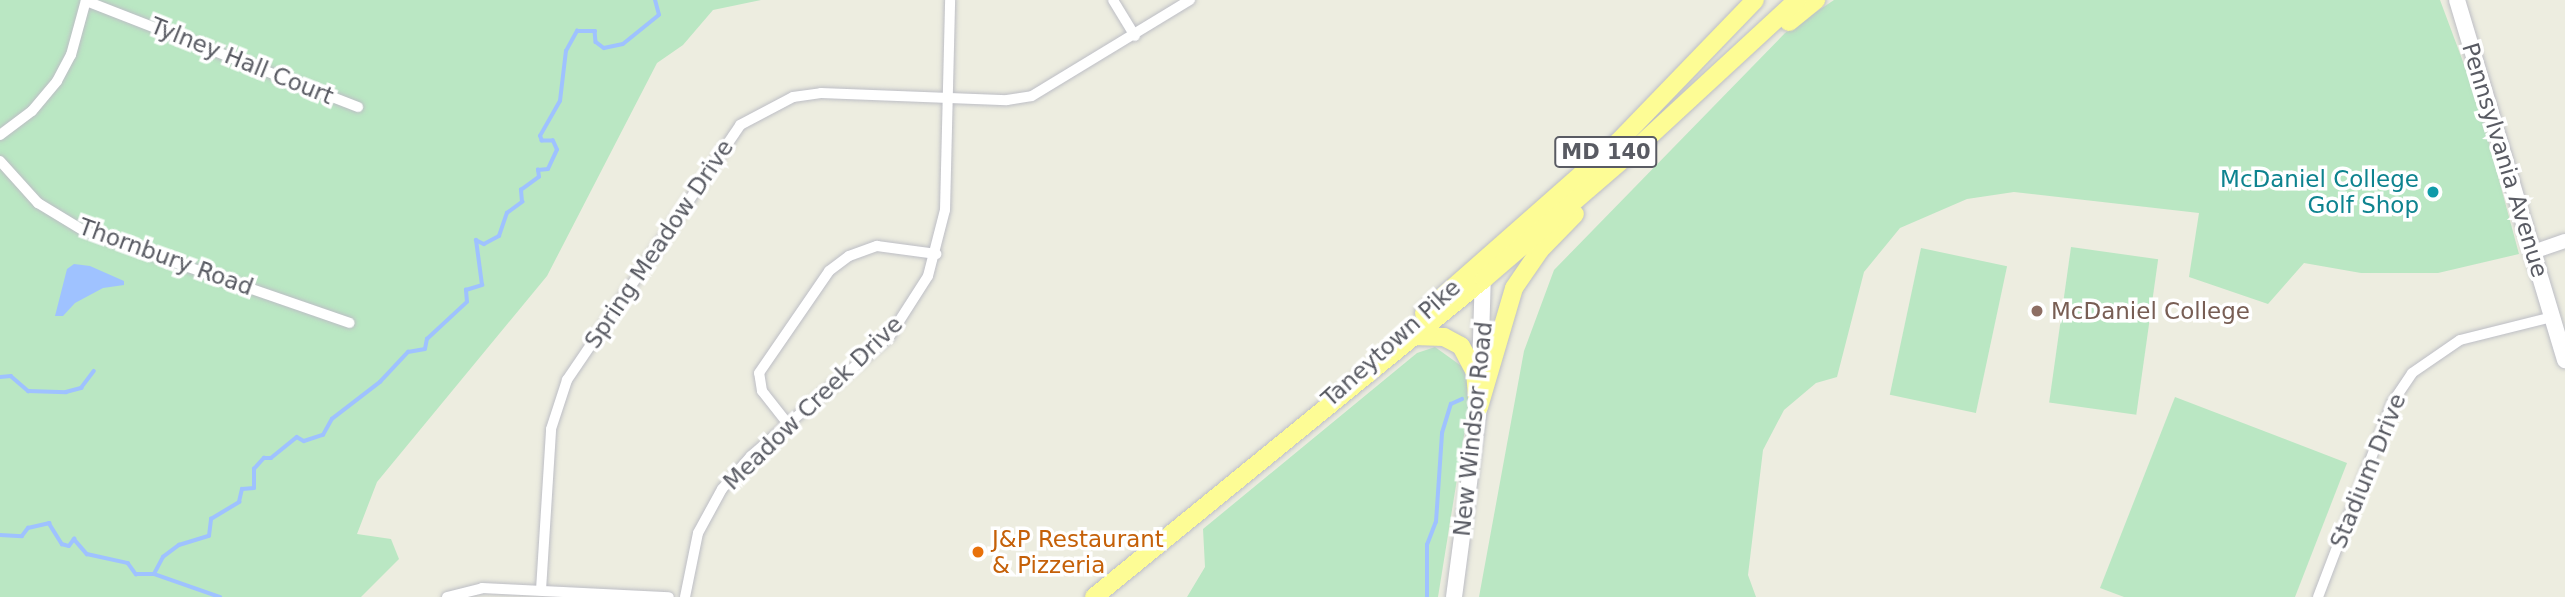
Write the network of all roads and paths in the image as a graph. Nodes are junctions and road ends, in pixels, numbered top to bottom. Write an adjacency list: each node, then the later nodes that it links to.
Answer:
1 (86, 0): 11 (street, Tylney Hall Court); 13 (street)
2 (950, 0): 10 (street, Meadow Creek Drive)
3 (1113, 0): 9 (street)
4 (1190, 0): 9 (street, Spring Meadow Drive)
5 (1755, 0): 19 (highway, MD 140)
6 (1797, 0): 12 (highway, MD 140)
7 (1816, 0): 12 (highway)
8 (2457, 0): 17 (main road, Pennsylvania Avenue)
9 (1135, 36): 10 (street, Spring Meadow Drive)
10 (948, 98): 18 (street, Meadow Creek Drive); 28 (street, Spring Meadow Drive)
11 (358, 107)
12 (1666, 120): 14 (highway, MD 140)
13 (0, 135)
14 (1640, 145): 20 (highway, MD 140); 25 (highway)
15 (0, 161): 22 (street, Thornbury Road)
16 (2565, 241): 17 (street)
17 (2533, 252): 21 (main road, Pennsylvania Avenue)
18 (936, 254): 26 (street, Meadow Creek Drive); 26 (street)
19 (1483, 261): 20 (main road, New Windsor Road); 27 (highway, Taneytown Pike / MD 140)
20 (1484, 279): 23 (highway, Taneytown Pike / MD 140); 25 (main road, New Windsor Road)
21 (2552, 317): 24 (main road, Pennsylvania Avenue); 34 (street, Stadium Drive)
22 (350, 323)
23 (1413, 336): 25 (highway); 27 (highway, Taneytown Pike / MD 140)
24 (2565, 360)
25 (1479, 407): 33 (main road, New Windsor Road)
26 (788, 424): 31 (street, Meadow Creek Drive)
27 (1300, 426): 32 (highway, Taneytown Pike / MD 140)
28 (541, 590): 29 (street); 30 (street)
29 (447, 597)
30 (669, 597)
31 (685, 597)
32 (1094, 597)
33 (1454, 597)
34 (2318, 597)

